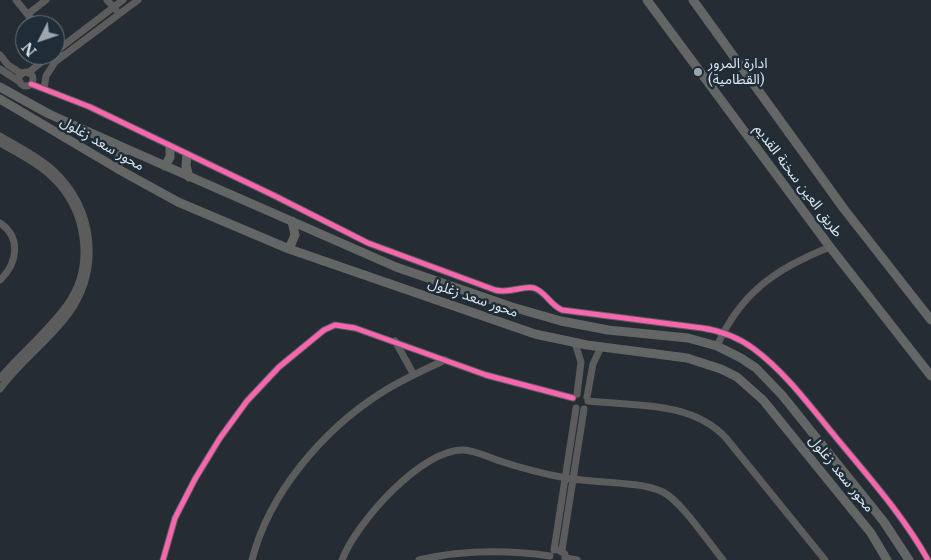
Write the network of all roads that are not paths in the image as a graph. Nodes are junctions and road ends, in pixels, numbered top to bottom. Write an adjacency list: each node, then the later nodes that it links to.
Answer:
1 (16, 0): 9 (street)
2 (108, 0): 8 (street)
3 (123, 0): 8 (street)
4 (138, 0): 10 (street)
5 (647, 0): 31 (main road, طريق العين سخنة القديم)
6 (693, 0): 34 (main road, طريق العين سخنة القديم)
7 (44, 1): 9 (street)
8 (114, 8): 10 (street); 11 (street)
9 (28, 14)
10 (119, 15): 19 (street)
11 (65, 44)
12 (0, 55): 15 (street)
13 (37, 65): 15 (street)
14 (0, 69): 16 (street)
15 (25, 74): 16 (street); 17 (street)
16 (20, 82): 17 (street)
17 (31, 84): 19 (street)
18 (0, 87): 24 (main road, محور سعد زغلول)
19 (44, 89): 23 (street)
20 (0, 99): 27 (main road, محور سعد زغلول)
21 (0, 136): 44 (street)
22 (0, 143): 43 (street)
23 (170, 147): 25 (street); 26 (main road)
24 (127, 149): 26 (main road, محور سعد زغلول); 27 (main road)
25 (187, 155): 28 (main road); 35 (street)
26 (165, 166): 28 (main road, محور سعد زغلول)
27 (118, 169): 32 (main road, محور سعد زغلول)
28 (189, 177): 29 (main road, محور سعد زغلول)
29 (292, 220): 32 (main road); 38 (main road, محور سعد زغلول)
30 (0, 223): 33 (street)
31 (830, 247): 35 (street); 42 (main road, طريق العين سخنة القديم)
32 (289, 249): 37 (main road, محور سعد زغلول)
33 (0, 280)
34 (931, 320)
35 (723, 332): 38 (street); 61 (street)
36 (395, 341): 40 (street); 41 (street); 52 (street)
37 (575, 343): 39 (main road, محور سعد زغلول); 45 (street)
38 (717, 346): 60 (main road, محور سعد زغلول)
39 (601, 347): 46 (street); 59 (main road, محور سعد زغلول)
40 (445, 360): 41 (street); 45 (street)
41 (414, 376): 53 (street)
42 (931, 376)
43 (0, 378)
44 (0, 389)
45 (575, 396): 46 (street); 47 (street)
46 (587, 399): 47 (street); 58 (street)
47 (580, 408): 48 (street); 49 (street)
48 (564, 478): 49 (street); 50 (street); 54 (street)
49 (573, 479): 50 (street); 57 (street)
50 (554, 554): 51 (street); 55 (street)
51 (566, 559): 56 (street)
52 (163, 560)
53 (252, 560)
54 (342, 560)
55 (418, 560)
56 (577, 560)
57 (723, 560)
58 (825, 560)
59 (888, 560)
60 (909, 560)
61 (928, 560)

